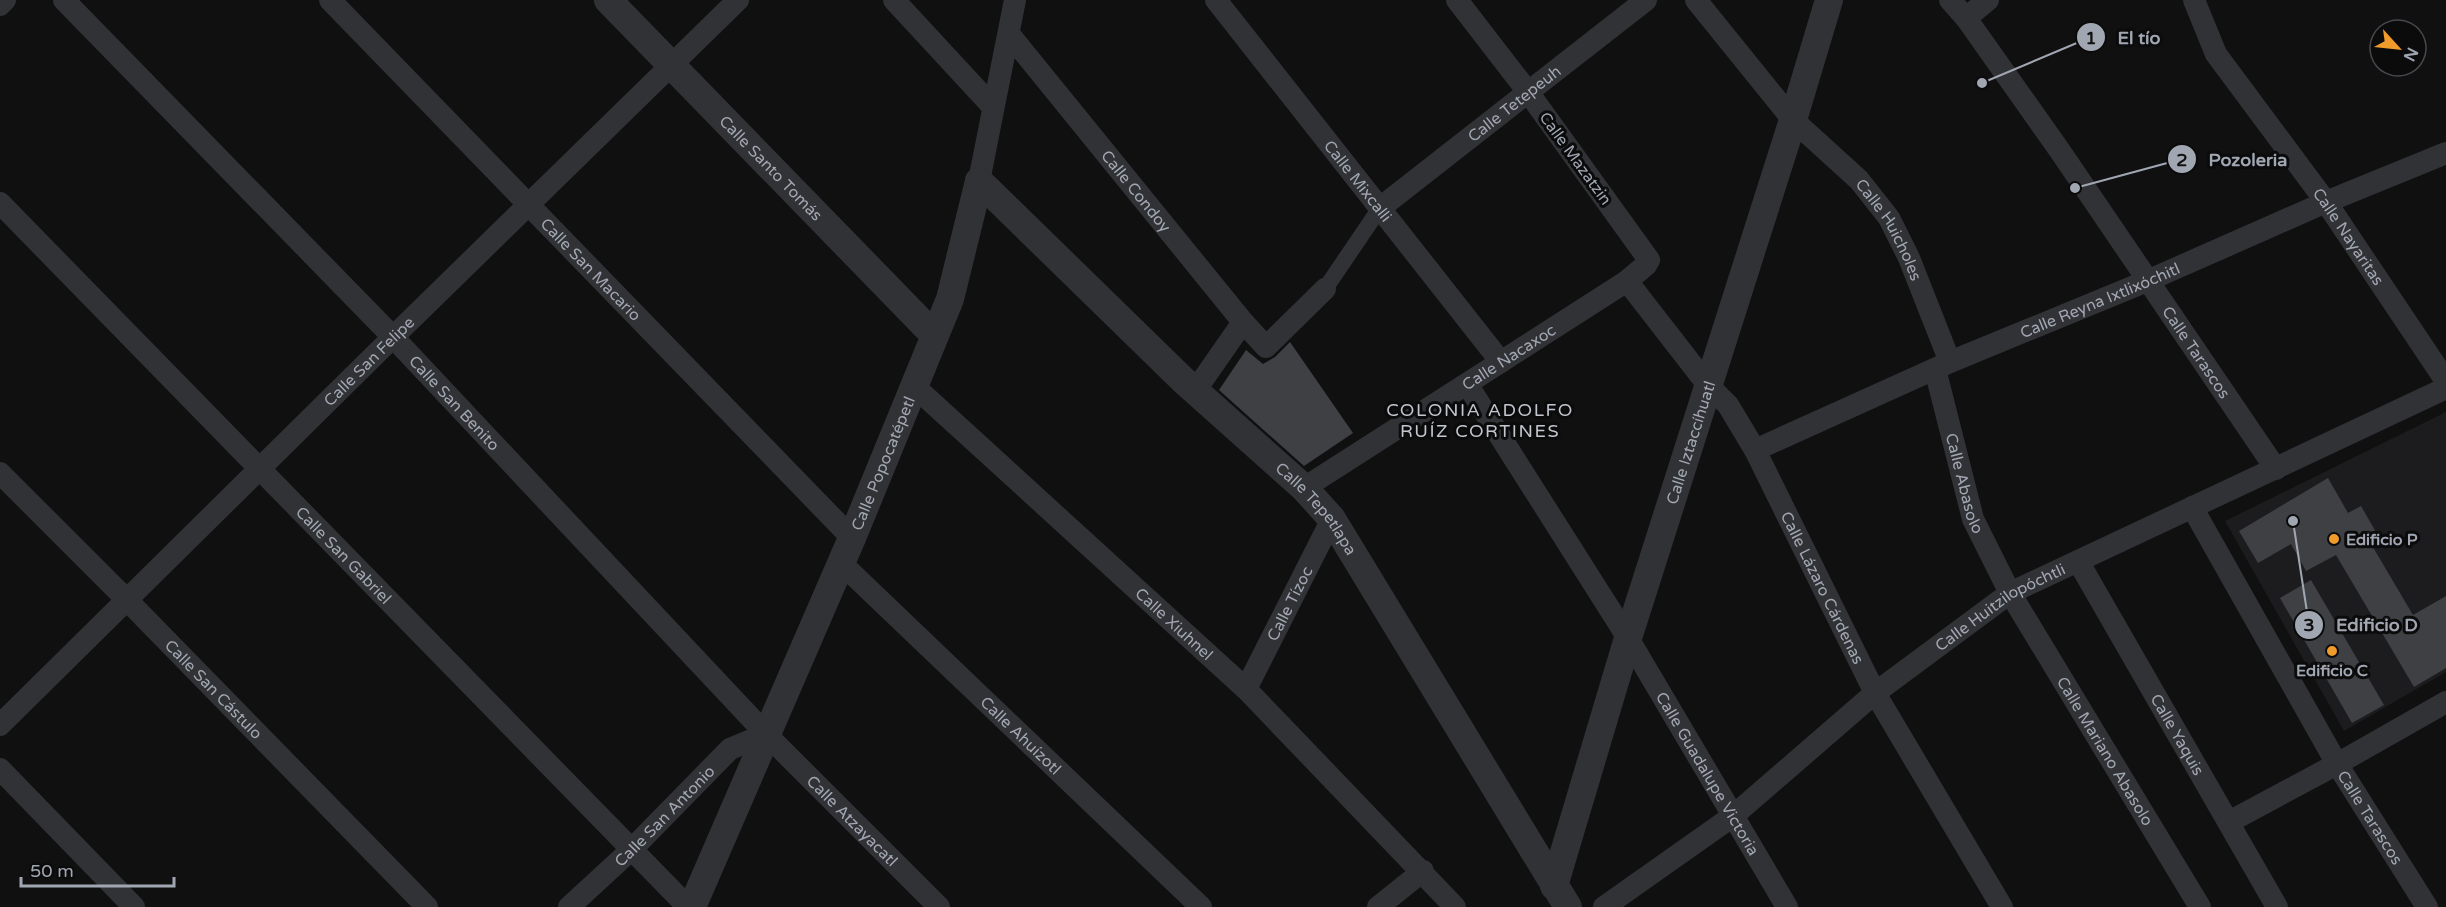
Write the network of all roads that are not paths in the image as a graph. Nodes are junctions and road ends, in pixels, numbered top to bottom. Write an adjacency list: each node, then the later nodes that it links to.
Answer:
1 (5, 0): 16 (street)
2 (64, 0): 35 (street, Calle San Benito)
3 (330, 0): 27 (street, Calle San Macario)
4 (608, 0): 19 (street, Calle Santo Tomás)
5 (738, 0): 19 (street, Calle San Felipe)
6 (894, 0): 21 (street)
7 (1016, 0): 18 (street, Calle Popocatépetl)
8 (1216, 0): 28 (street, Calle Mixcalli)
9 (1457, 0): 20 (street, Calle Mazatzin)
10 (1646, 0): 20 (street, Calle Tetepeuh)
11 (1696, 0): 22 (street, Calle Huicholes)
12 (1829, 0): 22 (street, Calle Iztaccíhuatl)
13 (1950, 0): 17 (street, Calle Tarascos)
14 (1988, 0): 17 (street)
15 (2194, 0): 25 (street, Calle Nayaritas)
16 (0, 5)
17 (1965, 18): 31 (street, Calle Tarascos)
18 (1009, 34): 21 (street, Calle Popocatépetl); 33 (street, Calle Condoy)
19 (672, 66): 27 (street, Calle San Felipe); 34 (street, Calle Santo Tomás)
20 (1528, 92): 28 (street, Calle Tetepeuh); 29 (street, Calle Mazatzin)
21 (993, 107): 24 (street, Calle Popocatépetl)
22 (1793, 120): 37 (street, Calle Huicholes); 40 (street, Calle Iztaccíhuatl)
23 (2446, 153): 25 (street, Calle Reyna Ixtlixóchitl)
24 (979, 181): 34 (street, Calle Popocatépetl); 43 (street, Calle Tepetlapa)
25 (2326, 202): 31 (street, Calle Reyna Ixtlixóchitl); 38 (street, Calle Nayaritas)
26 (0, 203): 45 (street, Calle San Gabriel)
27 (530, 204): 35 (street, Calle San Felipe); 51 (street, Calle San Macario)
28 (1380, 208): 32 (street); 36 (street, Calle Mixcalli)
29 (1649, 260): 30 (street, Calle Nacaxoc)
30 (1628, 281): 36 (street, Calle Nacaxoc); 40 (street, Calle Lázaro Cárdenas)
31 (2147, 281): 37 (street, Calle Reyna Ixtlixóchitl); 46 (street, Calle Tarascos)
32 (1324, 289): 33 (street, Calle Condoy)
33 (1243, 322): 43 (street)
34 (934, 335): 41 (street, Calle Popocatépetl)
35 (393, 337): 45 (street, Calle San Felipe); 60 (street, Calle San Benito)
36 (1500, 362): 39 (street, Calle Nacaxoc)
37 (1942, 366): 44 (street, Calle Reyna Ixtlixóchitl); 53 (street, Calle Abasolo)
38 (2446, 381)
39 (1467, 384): 48 (street, Calle Nacaxoc); 55 (street)
40 (1707, 384): 44 (street, Calle Lázaro Cárdenas); 55 (street, Calle Iztaccíhuatl)
41 (915, 387): 51 (street, Calle Popocatépetl); 56 (street, Calle Xiuhnel)
42 (2446, 388): 46 (street, Calle Huitzilopóchtli)
43 (1195, 391): 48 (street, Calle Tepetlapa)
44 (1755, 450): 57 (street, Calle Lázaro Cárdenas)
45 (259, 468): 54 (street, Calle San Felipe); 65 (street, Calle San Gabriel)
46 (2276, 469): 49 (street, Calle Huitzilopóchtli)
47 (0, 474): 54 (street, Calle San Cástulo)
48 (1304, 488): 50 (street, Calle Tepetlapa)
49 (2192, 507): 52 (street, Calle Huitzilopóchtli); 61 (street, Calle Tarascos)
50 (1332, 519): 56 (street, Calle Tízoc); 67 (street, Calle Tepetlapa)
51 (846, 550): 60 (street, Calle Popocatépetl); 73 (street, Calle Ahuízotl)
52 (2078, 561): 53 (street, Calle Huitzilopóchtli); 64 (street, Calle Yaquis)
53 (2010, 593): 57 (street, Calle Huitzilopóchtli); 79 (street, Calle Mariano Abasolo)
54 (127, 600): 59 (street, Calle San Felipe); 69 (street, Calle San Cástulo)
55 (1628, 638): 63 (street, Calle Guadalupe Victoria); 67 (street, Calle Iztaccíhuatl)
56 (1246, 688): 66 (street, Calle Xiuhnel)
57 (1875, 693): 63 (street, Calle Huitzilopóchtli); 78 (street, Calle Lázaro Cárdenas)
58 (2446, 702): 61 (street)
59 (0, 726)
60 (766, 734): 65 (street, Calle San Antonio); 71 (street, Calle Popocatépetl); 72 (street, Calle Atzayacatl)
61 (2337, 764): 64 (street); 81 (street, Calle Tarascos)
62 (0, 769): 68 (street)
63 (1733, 816): 76 (street, Calle Huitzilopóchtli); 77 (street, Calle Guadalupe Victoria)
64 (2229, 822): 80 (street, Calle Yaquis)
65 (631, 850): 70 (street, Calle San Antonio); 71 (street, Calle San Gabriel)
66 (1422, 871): 74 (street); 75 (street, Calle Xiuhnel)
67 (1561, 896)
68 (134, 907)
69 (427, 907)
70 (569, 907)
71 (690, 907)
72 (939, 907)
73 (1202, 907)
74 (1378, 907)
75 (1455, 907)
76 (1604, 907)
77 (1787, 907)
78 (2002, 907)
79 (2200, 907)
80 (2277, 907)
81 (2427, 907)

